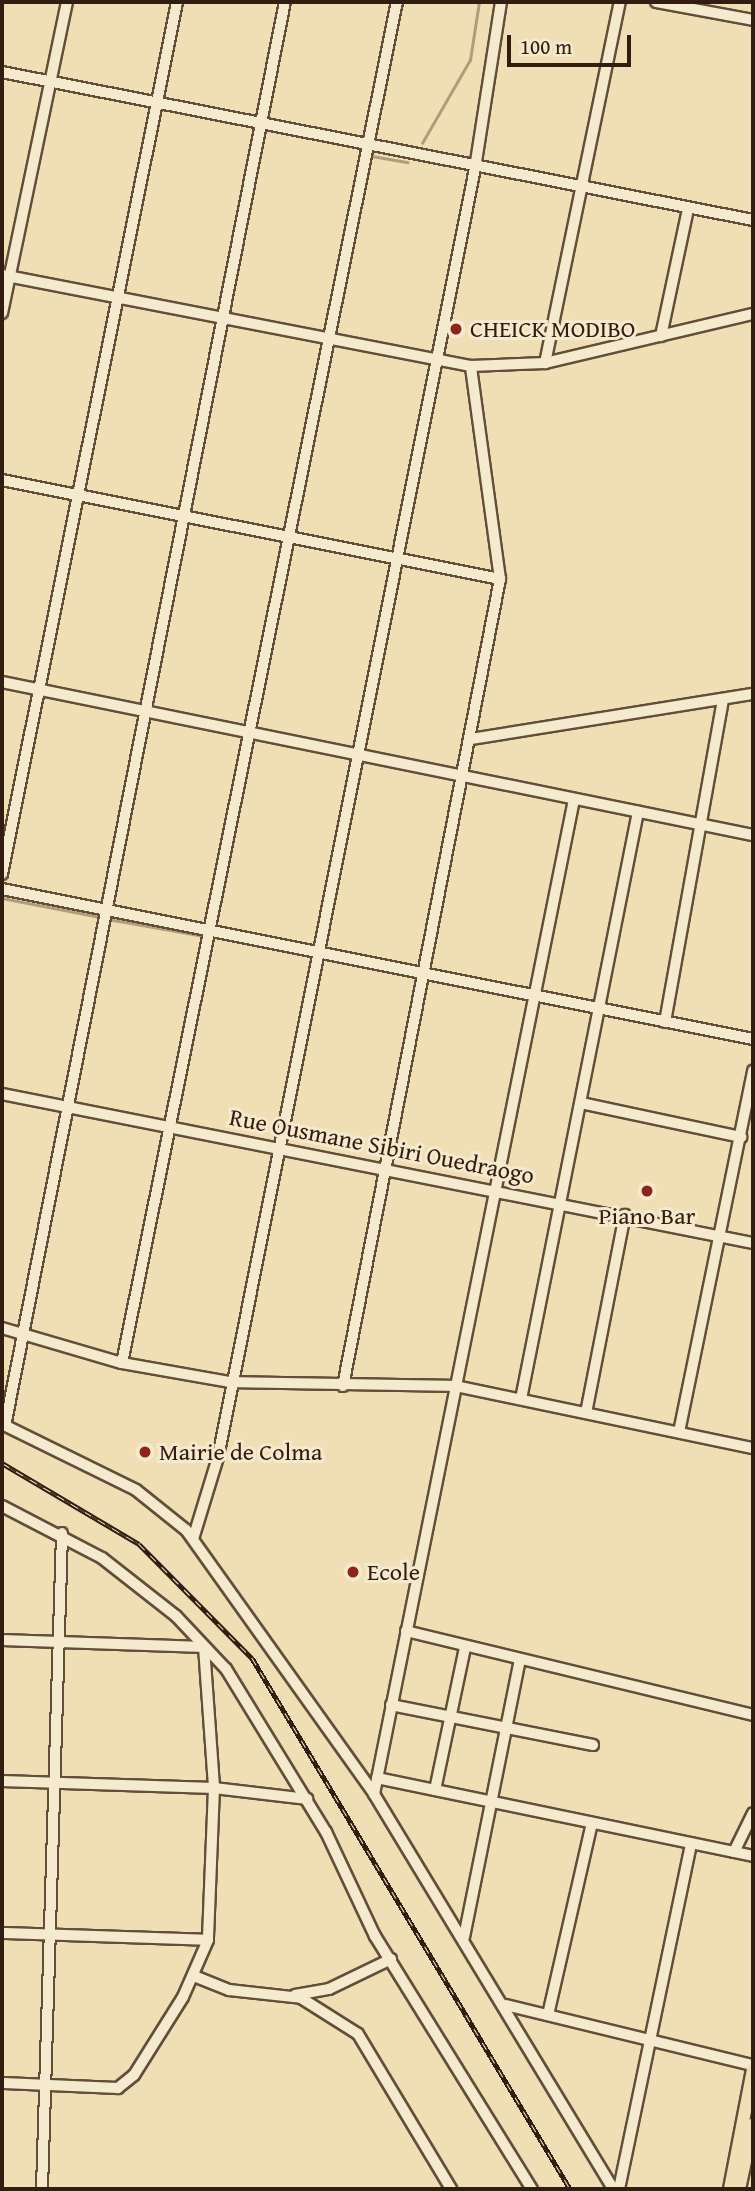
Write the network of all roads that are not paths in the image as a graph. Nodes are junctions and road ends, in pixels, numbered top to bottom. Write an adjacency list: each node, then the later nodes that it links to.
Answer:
1 (66, 2): 10 (street)
2 (177, 2): 11 (street)
3 (285, 2): 12 (street)
4 (397, 2): 13 (street)
5 (501, 2): 14 (street)
6 (620, 2): 15 (street)
7 (656, 2): 8 (street)
8 (753, 20)
9 (2, 72): 10 (street)
10 (49, 82): 11 (street); 18 (street)
11 (158, 105): 12 (street); 19 (street)
12 (261, 124): 13 (street); 22 (street)
13 (370, 147): 14 (street); 24 (street)
14 (475, 168): 15 (street); 25 (street)
15 (583, 190): 16 (street); 26 (street)
16 (688, 209): 17 (street); 23 (street)
17 (753, 220)
18 (6, 276): 19 (street); 20 (street)
19 (117, 298): 22 (street); 29 (street)
20 (2, 313)
21 (753, 314): 23 (street)
22 (223, 319): 24 (street); 30 (street)
23 (661, 336): 26 (street)
24 (333, 340): 25 (street); 31 (street)
25 (434, 358): 27 (street); 32 (street)
26 (545, 363): 27 (street)
27 (471, 366): 33 (street)
28 (2, 480): 29 (street)
29 (75, 495): 30 (street); 35 (street)
30 (184, 518): 31 (street); 38 (street)
31 (289, 541): 32 (street); 39 (street)
32 (396, 561): 33 (street); 41 (street)
33 (500, 579): 40 (street)
34 (2, 682): 35 (street)
35 (38, 689): 38 (street); 47 (street)
36 (753, 694): 37 (street)
37 (723, 699): 40 (street); 45 (street)
38 (145, 712): 39 (street); 49 (street)
39 (251, 735): 41 (street); 50 (street)
40 (471, 740): 42 (street)
41 (358, 754): 42 (street); 51 (street)
42 (464, 777): 43 (street); 52 (street)
43 (574, 799): 44 (street); 53 (street)
44 (638, 812): 45 (street); 54 (street)
45 (704, 825): 46 (street); 55 (street)
46 (753, 835)
47 (2, 874)
48 (2, 890): 49 (street)
49 (107, 910): 50 (street); 60 (street)
50 (214, 932): 51 (street); 61 (street)
51 (316, 952): 52 (street); 63 (street)
52 (426, 975): 53 (street); 64 (street)
53 (533, 996): 54 (street); 65 (street)
54 (599, 1008): 55 (street); 59 (street)
55 (665, 1023): 56 (street)
56 (753, 1039)
57 (753, 1070): 62 (street)
58 (2, 1094): 60 (street, Rue Ousmane Sibiri Ouedraogo)
59 (581, 1103): 62 (street); 66 (street)
60 (68, 1108): 61 (street, Rue Ousmane Sibiri Ouedraogo); 71 (street)
61 (171, 1128): 63 (street, Rue Ousmane Sibiri Ouedraogo); 72 (street)
62 (741, 1137): 68 (street)
63 (276, 1149): 64 (street, Rue Ousmane Sibiri Ouedraogo); 73 (street)
64 (385, 1171): 65 (street, Rue Ousmane Sibiri Ouedraogo); 74 (street)
65 (496, 1190): 66 (street, Rue Ousmane Sibiri Ouedraogo); 75 (street)
66 (561, 1201): 67 (street, Rue Ousmane Sibiri Ouedraogo); 76 (street)
67 (625, 1215): 68 (street, Rue Ousmane Sibiri Ouedraogo); 77 (street)
68 (720, 1236): 69 (street, Rue Ousmane Sibiri Ouedraogo); 79 (street)
69 (753, 1243)
70 (2, 1328): 71 (street)
71 (23, 1332): 72 (street); 78 (street)
72 (122, 1363): 73 (street)
73 (230, 1382): 74 (street); 83 (street)
74 (343, 1386): 75 (street)
75 (455, 1386): 76 (street); 84 (street)
76 (520, 1399): 77 (street)
77 (586, 1413): 79 (street)
78 (3, 1425): 83 (street)
79 (679, 1432): 80 (street)
80 (753, 1448)
81 (2, 1506): 82 (street)
82 (62, 1533): 86 (street); 87 (street)
83 (193, 1539): 100 (street)
84 (406, 1632): 88 (street); 90 (street)
85 (2, 1640): 86 (street)
86 (57, 1644): 87 (street); 97 (street)
87 (204, 1647): 98 (street); 101 (street)
88 (465, 1648): 89 (street); 92 (street)
89 (519, 1663): 91 (street); 93 (street)
90 (391, 1706): 92 (street); 95 (street)
91 (753, 1715)
92 (450, 1717): 93 (street); 99 (street)
93 (506, 1728): 94 (street); 102 (street)
94 (593, 1745)
95 (377, 1778): 99 (street); 100 (street)
96 (2, 1781): 97 (street)
97 (53, 1783): 98 (street); 109 (street)
98 (214, 1788): 101 (street); 111 (street)
99 (435, 1790): 102 (street)
100 (374, 1794): 110 (street)
101 (307, 1799): 112 (street)
102 (491, 1802): 104 (street); 110 (street)
103 (753, 1813): 106 (street)
104 (592, 1823): 105 (street); 116 (street)
105 (691, 1843): 106 (street); 117 (street)
106 (734, 1852): 107 (street)
107 (753, 1856)
108 (2, 1933): 109 (street)
109 (49, 1934): 111 (street); 120 (street)
110 (464, 1937): 115 (street)
111 (208, 1940): 113 (street)
112 (391, 1959): 114 (street); 124 (street)
113 (194, 1976): 114 (street); 120 (street)
114 (291, 1996): 123 (street)
115 (506, 2004): 116 (street); 125 (street)
116 (548, 2015): 117 (street)
117 (652, 2040): 118 (street); 126 (street)
118 (753, 2067): 127 (main road)
119 (2, 2083): 120 (street)
120 (45, 2085): 122 (street)
121 (753, 2125): 128 (main road)
122 (42, 2189)
123 (451, 2189)
124 (532, 2189)
125 (613, 2189)
126 (619, 2189)
127 (730, 2189)
128 (739, 2189)

